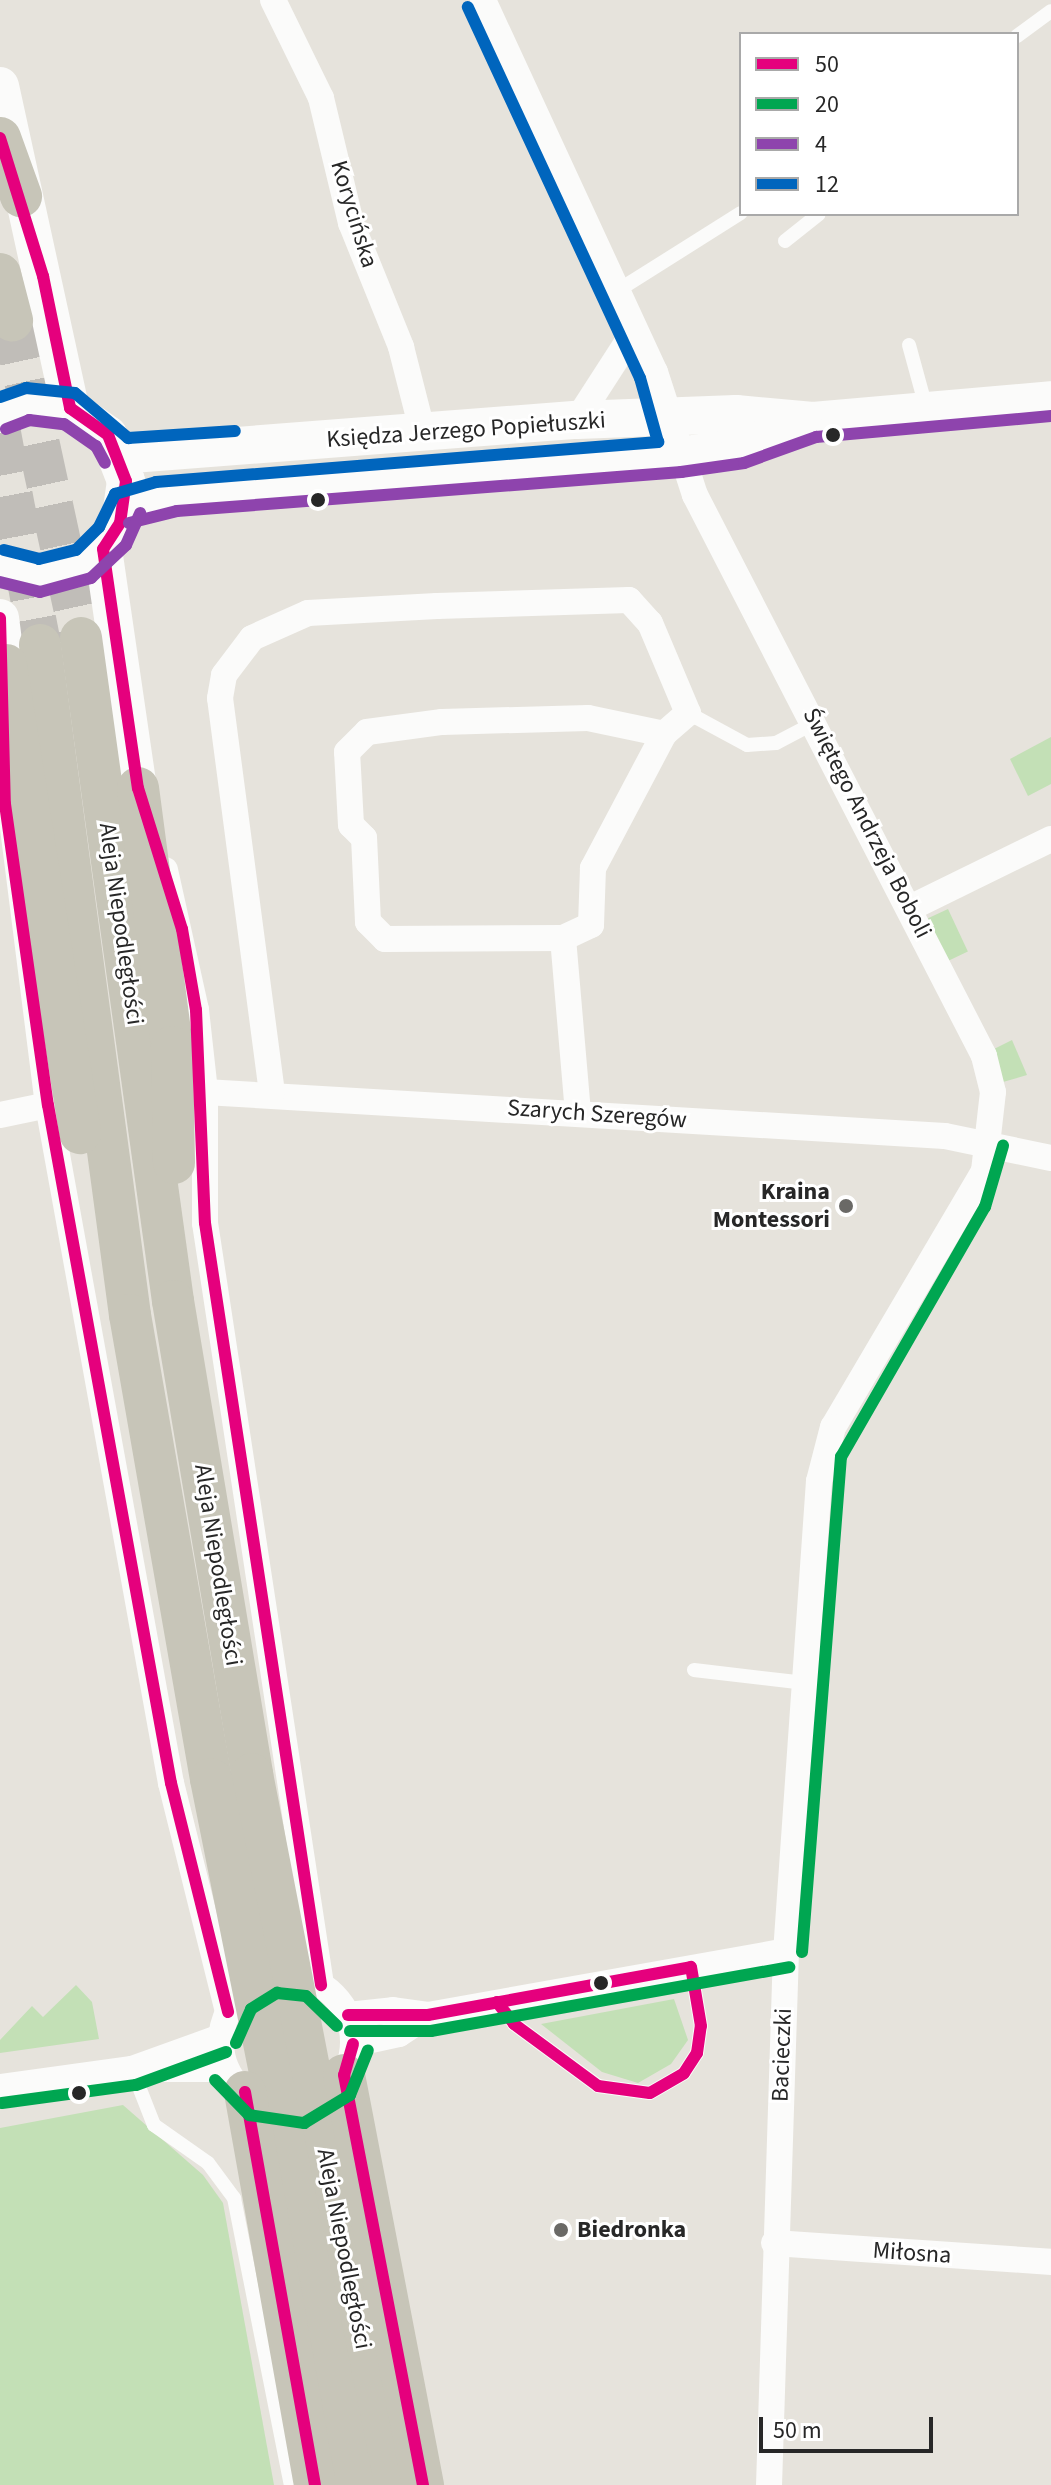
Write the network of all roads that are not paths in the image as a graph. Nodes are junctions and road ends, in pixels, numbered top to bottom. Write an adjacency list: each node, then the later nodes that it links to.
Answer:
1 (273, 0): 23 (street, Korycińska)
2 (483, 0): 12 (street)
3 (1051, 11): 4 (lane)
4 (1019, 35)
5 (0, 86): 7 (street)
6 (0, 138): 7 (main road)
7 (21, 196): 18 (street)
8 (739, 214): 12 (lane)
9 (816, 216): 10 (lane)
10 (785, 241)
11 (0, 274): 13 (main road)
12 (617, 291): 14 (street)
13 (12, 320)
14 (633, 333): 20 (street); 21 (street)
15 (909, 345): 17 (lane)
16 (1051, 400): 17 (street, Księdza Jerzego Popiełuszki)
17 (926, 407): 22 (street, Księdza Jerzego Popiełuszki)
18 (70, 408): 19 (street); 24 (street)
19 (0, 414)
20 (664, 417): 21 (street, Księdza Jerzego Popiełuszki); 22 (street, Księdza Jerzego Popiełuszki); 25 (street, Świętego Andrzeja Boboli)
21 (577, 420): 23 (street, Księdza Jerzego Popiełuszki)
22 (813, 421): 25 (street, Księdza Jerzego Popiełuszki)
23 (423, 433): 24 (street, Księdza Jerzego Popiełuszki)
24 (119, 455): 26 (street)
25 (679, 456): 26 (street, Księdza Jerzego Popiełuszki); 33 (street, Świętego Andrzeja Boboli)
26 (125, 507): 27 (street)
27 (103, 549): 28 (street); 36 (street)
28 (0, 565)
29 (0, 618): 31 (street)
30 (81, 638): 47 (main road, Aleja Niepodległości)
31 (23, 655): 35 (street); 65 (main road, Aleja Niepodległości)
32 (688, 713): 33 (lane); 34 (street); 41 (street)
33 (816, 722): 38 (street, Świętego Andrzeja Boboli)
34 (664, 734): 39 (street); 39 (street)
35 (2, 742): 42 (street)
36 (138, 788): 40 (street); 47 (main road)
37 (1051, 839): 38 (street)
38 (910, 908): 45 (street, Świętego Andrzeja Boboli)
39 (563, 938): 43 (street)
40 (205, 1092): 41 (street, Szarych Szeregów); 52 (street)
41 (272, 1093): 43 (street, Szarych Szeregów)
42 (48, 1105): 44 (street); 56 (street)
43 (578, 1113): 45 (street, Szarych Szeregów)
44 (0, 1115)
45 (988, 1141): 46 (street); 49 (street, Bacieczki)
46 (1051, 1158)
47 (173, 1301): 66 (main road, Aleja Niepodległości)
48 (694, 1670): 49 (lane)
49 (805, 1683): 50 (street, Bacieczki)
50 (786, 1951): 51 (street); 61 (street, Bacieczki)
51 (691, 1967): 53 (street); 53 (lane)
52 (317, 1983): 54 (street); 56 (street)
53 (497, 2002): 55 (street)
54 (348, 2015): 55 (street); 57 (street)
55 (428, 2015): 57 (street)
56 (229, 2016): 58 (street); 60 (street)
57 (345, 2068): 60 (street); 67 (main road)
58 (132, 2069): 59 (street); 60 (street); 63 (lane)
59 (0, 2087)
60 (242, 2087): 64 (main road)
61 (774, 2243): 62 (street, Miłosna); 68 (street, Bacieczki)
62 (1051, 2262)
63 (291, 2485)
64 (315, 2485)
65 (353, 2485)
66 (390, 2485)
67 (423, 2485)
68 (769, 2485)

